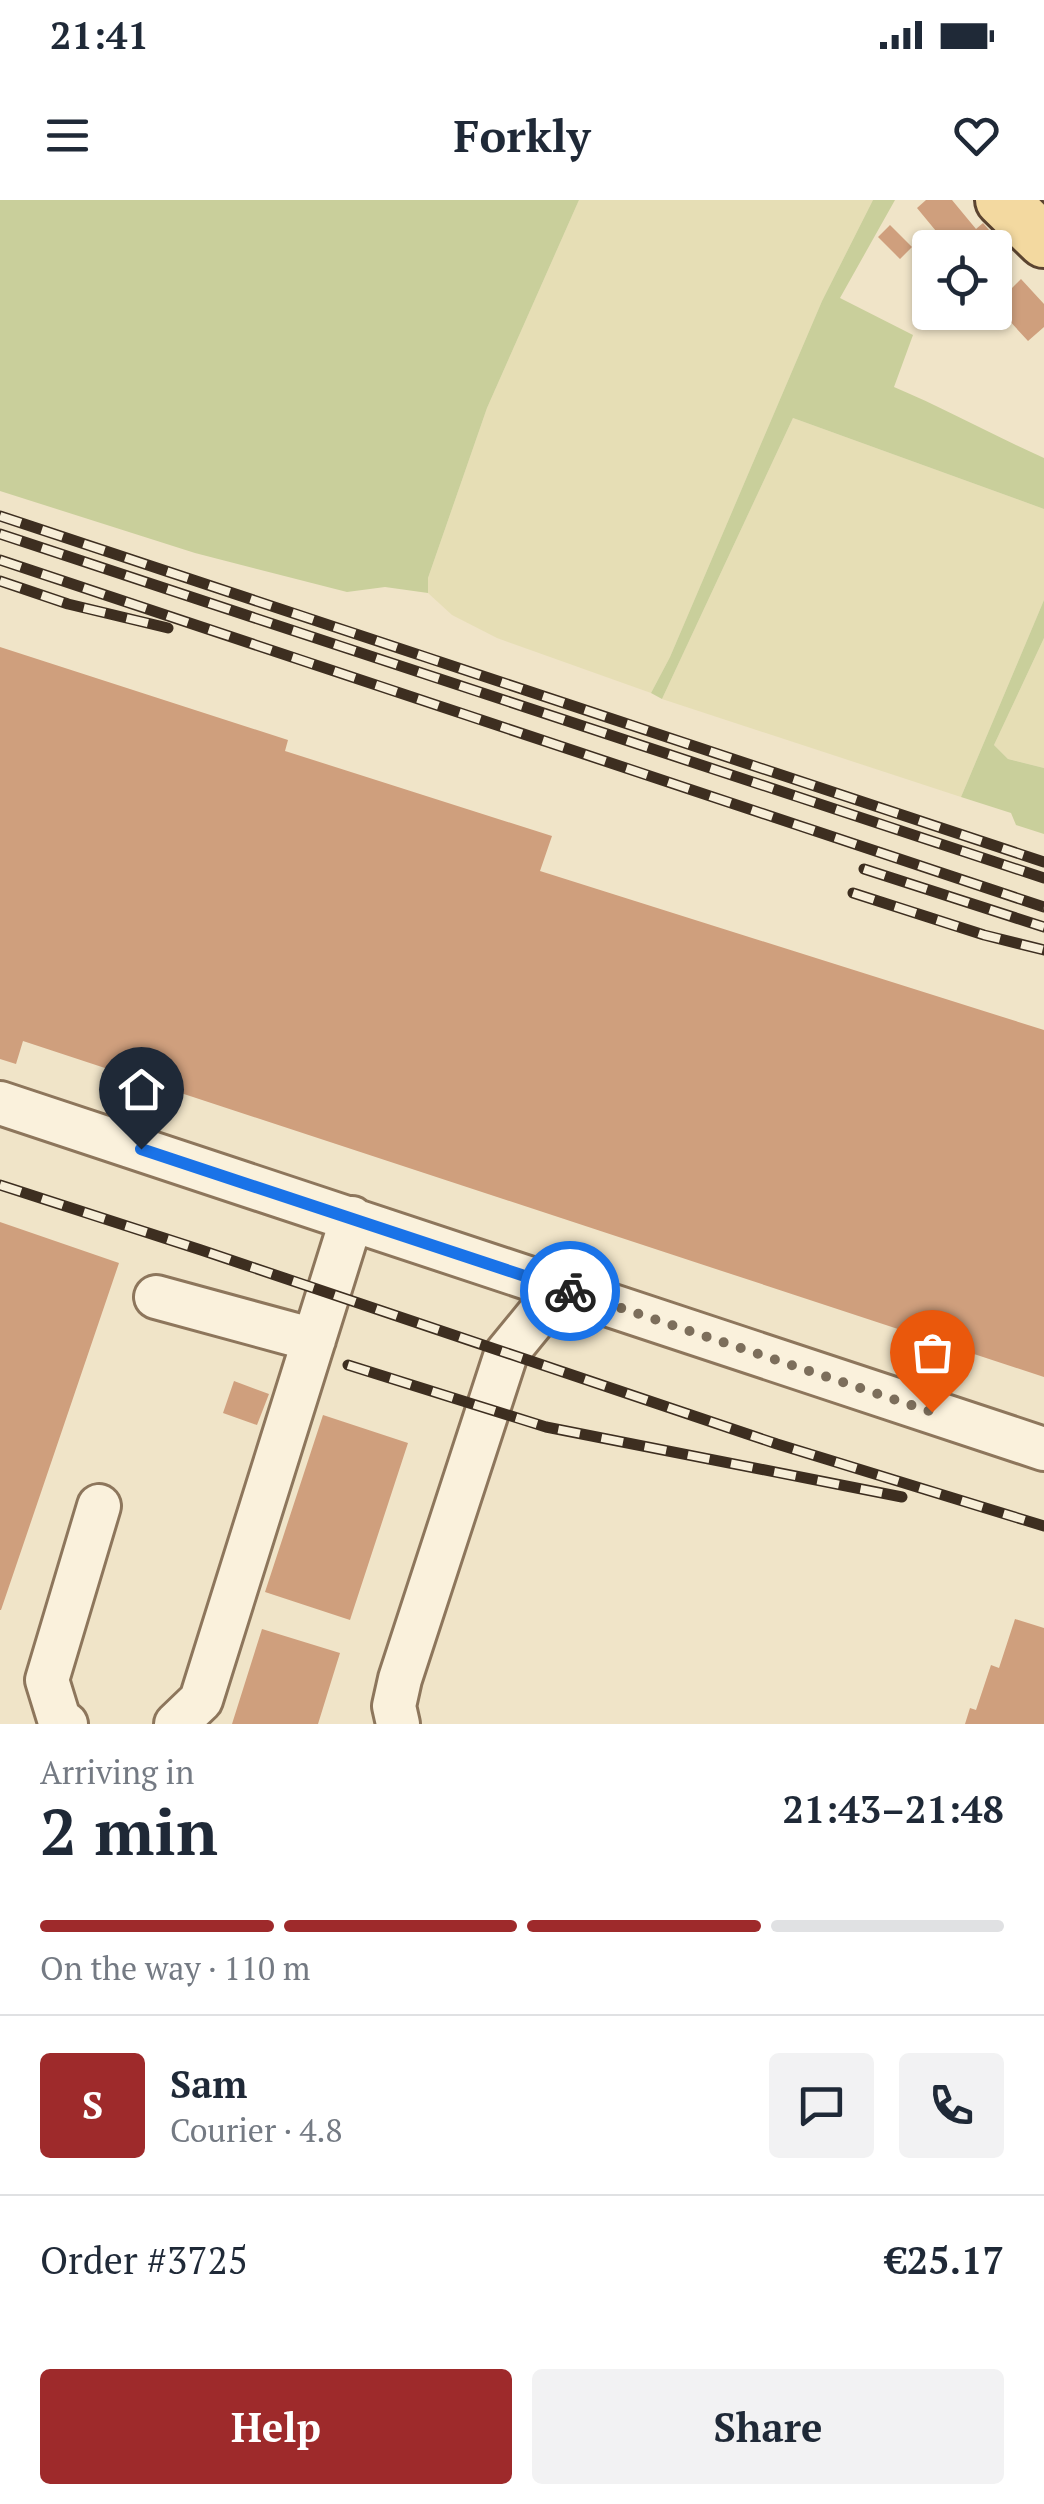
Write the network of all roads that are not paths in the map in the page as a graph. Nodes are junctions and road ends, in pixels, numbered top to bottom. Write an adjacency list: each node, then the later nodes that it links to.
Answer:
1 (1002, 200): 2 (main road)
2 (1044, 241)
3 (0, 1103): 4 (lane)
4 (352, 1218): 5 (lane); 7 (lane)
5 (560, 1288): 8 (lane); 12 (lane)
6 (156, 1297): 7 (lane)
7 (314, 1340): 11 (lane)
8 (1044, 1449)
9 (99, 1506): 10 (lane)
10 (66, 1724)
11 (176, 1724)
12 (398, 1724)

